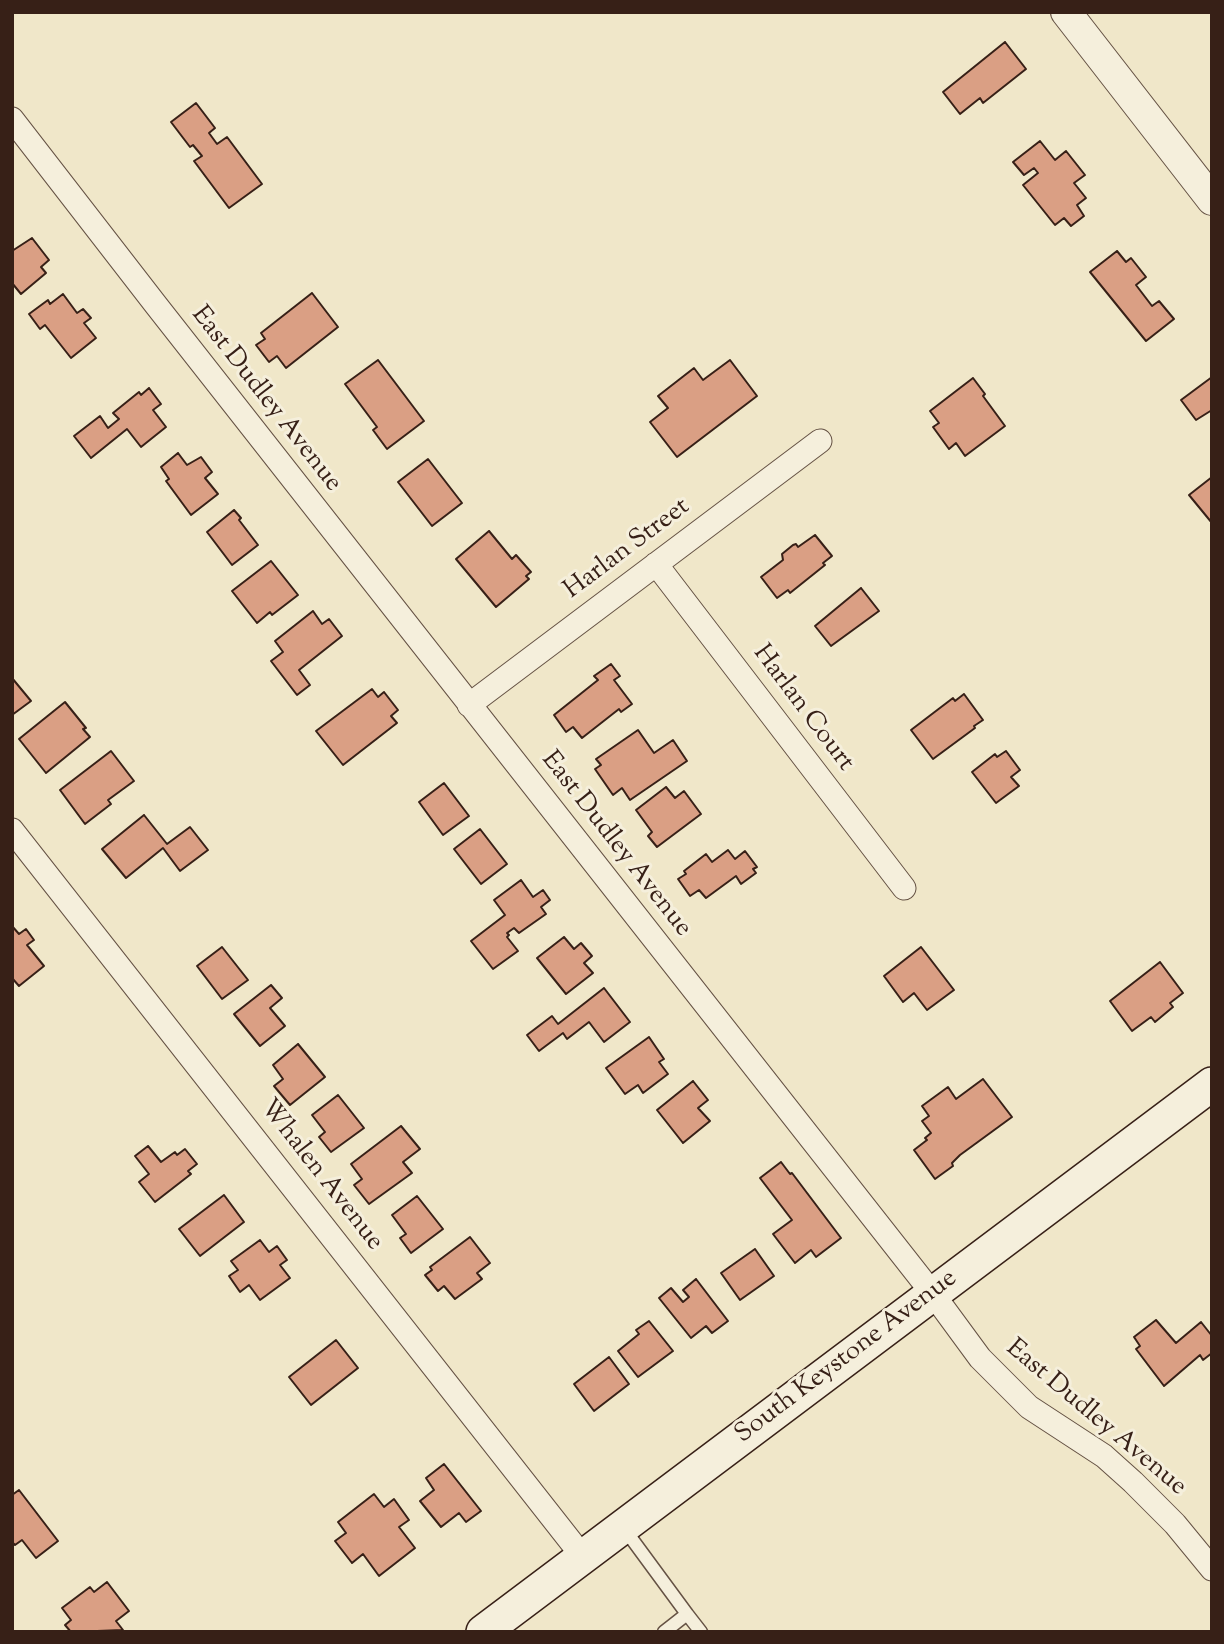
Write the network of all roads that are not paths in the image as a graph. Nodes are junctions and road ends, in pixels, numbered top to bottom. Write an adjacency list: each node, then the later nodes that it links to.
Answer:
1 (1066, 12): 3 (street)
2 (12, 119): 6 (street, East Dudley Avenue)
3 (1212, 200)
4 (820, 441): 5 (street, Harlan Street)
5 (656, 564): 6 (street, Harlan Street); 8 (street, Harlan Court)
6 (469, 705): 10 (street, East Dudley Avenue)
7 (12, 830): 12 (street, Whalen Avenue)
8 (904, 888)
9 (1212, 1084): 10 (main road, South Keystone Avenue)
10 (933, 1294): 11 (main road, South Keystone Avenue); 13 (street, East Dudley Avenue)
11 (622, 1527): 12 (main road, South Keystone Avenue); 14 (lane)
12 (583, 1557): 15 (main road, South Keystone Avenue)
13 (1212, 1569)
14 (687, 1614): 16 (lane); 17 (lane)
15 (483, 1632)
16 (664, 1632)
17 (701, 1632)

